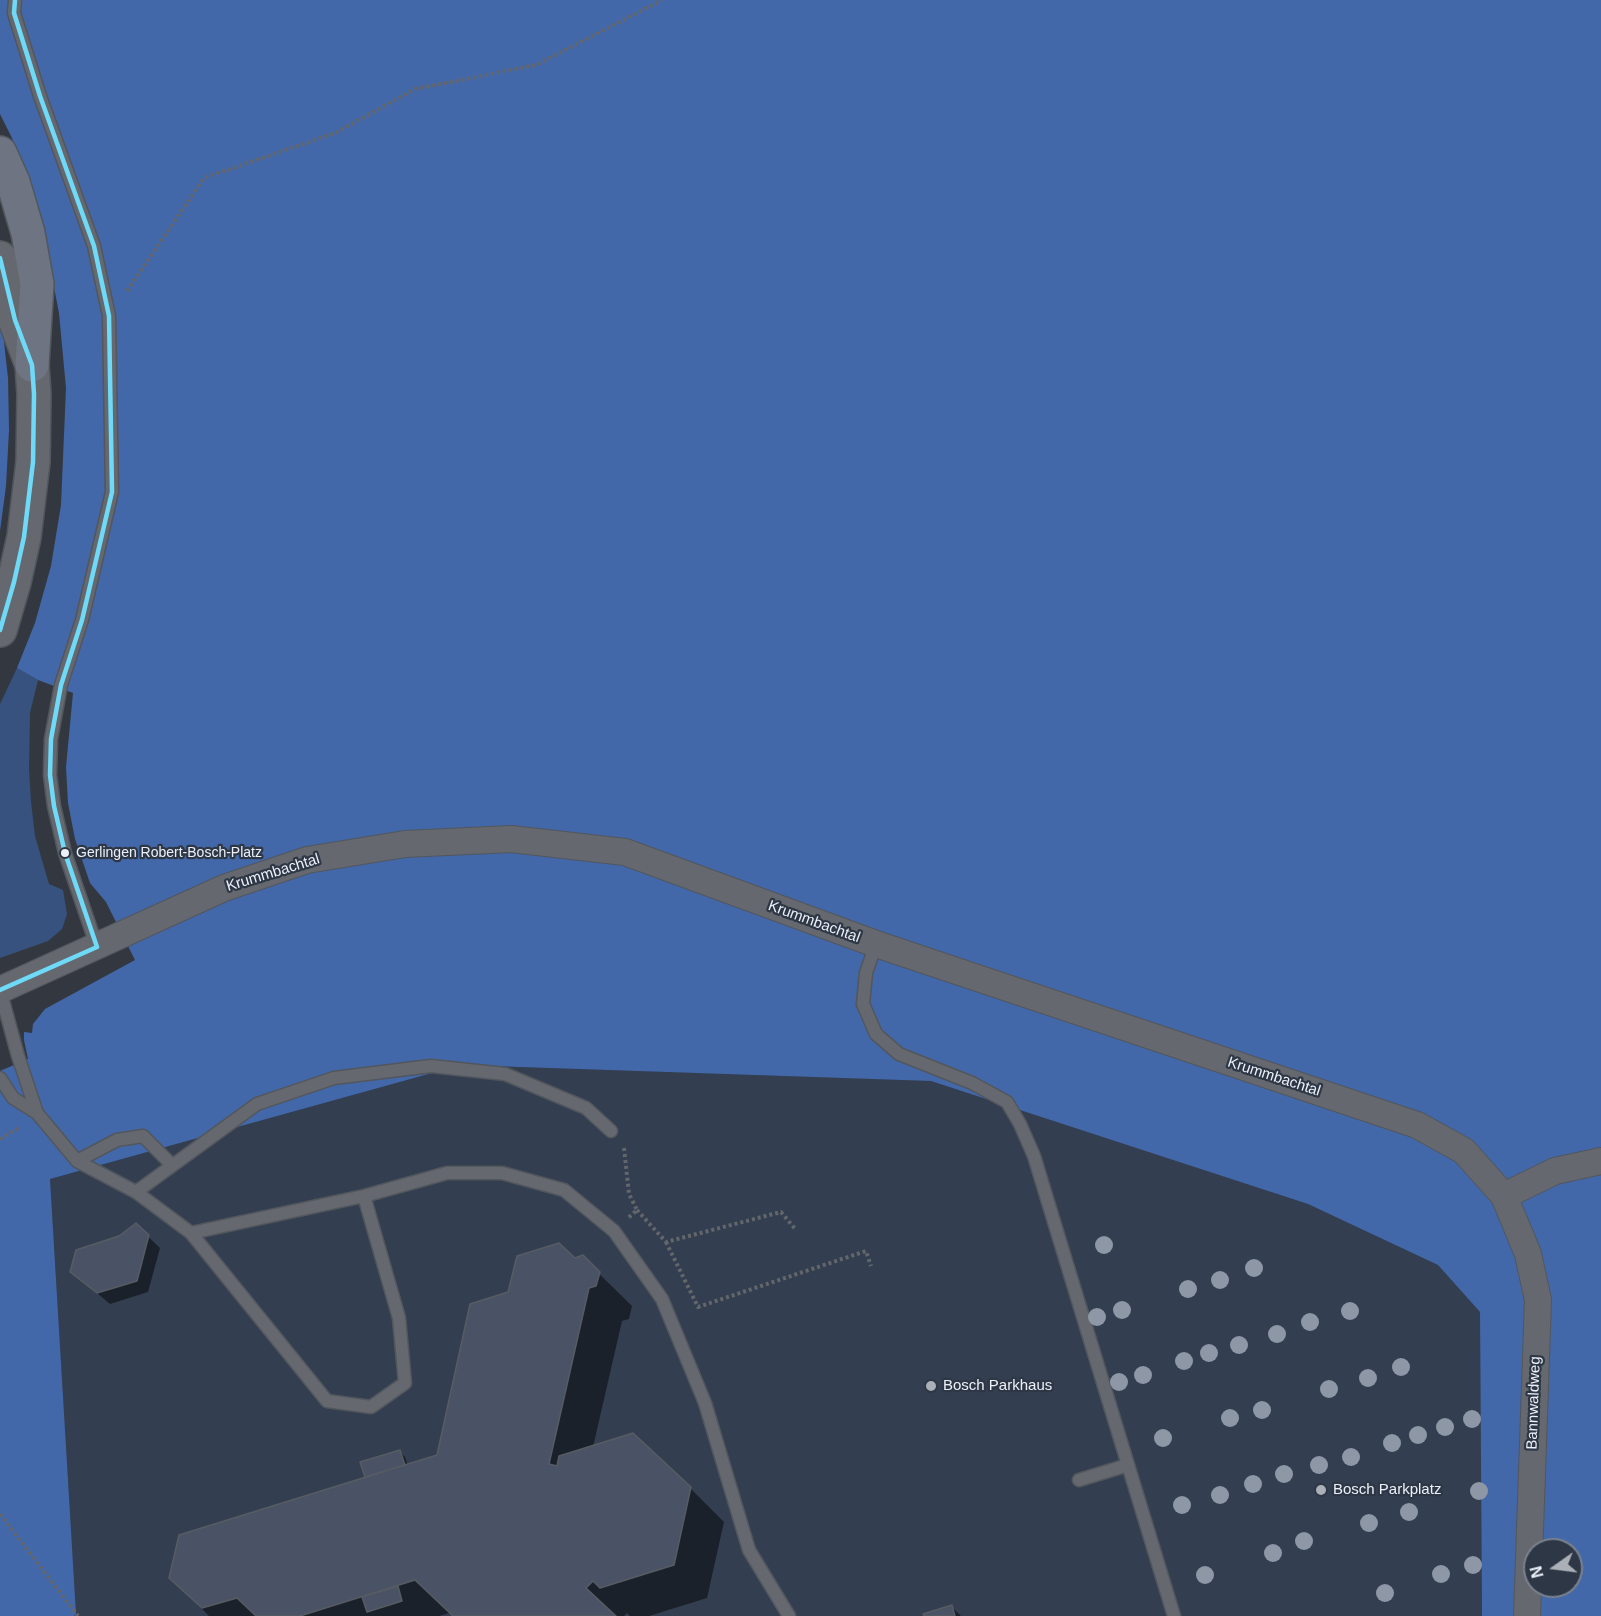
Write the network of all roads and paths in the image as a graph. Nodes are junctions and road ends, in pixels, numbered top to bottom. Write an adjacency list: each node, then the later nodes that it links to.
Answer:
1 (15, 0): 5 (lane)
2 (662, 0): 5 (path)
3 (0, 153): 6 (highway)
4 (0, 258): 6 (main road)
5 (109, 316): 9 (lane)
6 (32, 365): 7 (main road)
7 (0, 630)
8 (876, 944): 9 (street, Krummbachtal); 19 (street, Krummbachtal); 26 (lane)
9 (97, 947): 10 (street, Krummbachtal)
10 (0, 990): 12 (lane)
11 (0, 1078): 12 (lane)
12 (37, 1113): 14 (lane)
13 (611, 1131): 16 (lane); 20 (path)
14 (77, 1161): 16 (lane); 17 (lane)
15 (1601, 1161): 19 (street)
16 (172, 1165): 17 (lane)
17 (136, 1192): 23 (lane)
18 (364, 1196): 22 (lane); 23 (lane); 23 (lane)
19 (1504, 1196): 32 (street, Bannwaldweg)
20 (637, 1210): 22 (path); 24 (path)
21 (796, 1230): 24 (path)
22 (614, 1231): 30 (lane)
23 (191, 1233)
24 (666, 1242): 25 (path)
25 (871, 1266)
26 (1128, 1465): 27 (lane); 31 (lane)
27 (1079, 1480)
28 (0, 1514): 29 (path)
29 (78, 1616)
30 (789, 1616)
31 (1174, 1616)
32 (1527, 1616)

